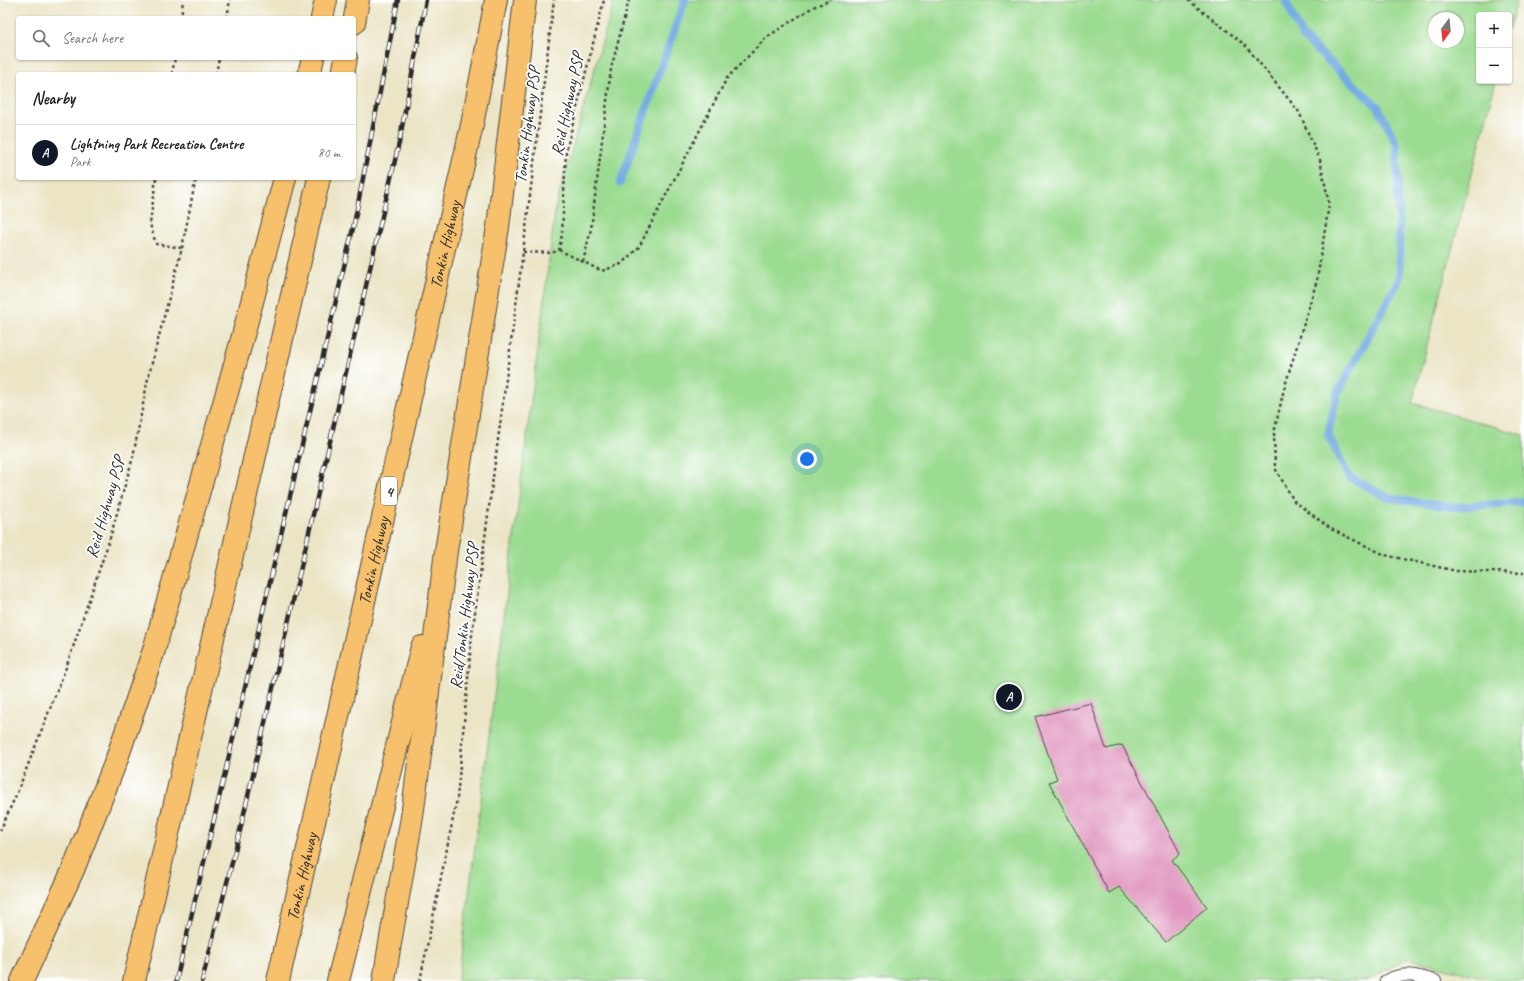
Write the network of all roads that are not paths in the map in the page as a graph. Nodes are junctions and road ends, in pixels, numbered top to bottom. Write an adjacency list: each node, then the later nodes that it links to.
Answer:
1 (326, 0): 5 (highway)
2 (358, 0): 6 (highway)
3 (496, 0): 16 (highway, Tonkin Highway / 4)
4 (525, 0): 13 (highway)
5 (322, 16)
6 (355, 16)
7 (312, 60): 9 (highway)
8 (346, 60): 10 (highway)
9 (310, 72)
10 (343, 72)
11 (284, 180): 14 (highway)
12 (319, 180): 15 (highway)
13 (446, 551): 17 (highway); 18 (highway)
14 (22, 981)
15 (134, 981)
16 (278, 981)
17 (338, 981)
18 (384, 981)
19 (1386, 981): 20 (lane)
20 (1435, 981)

